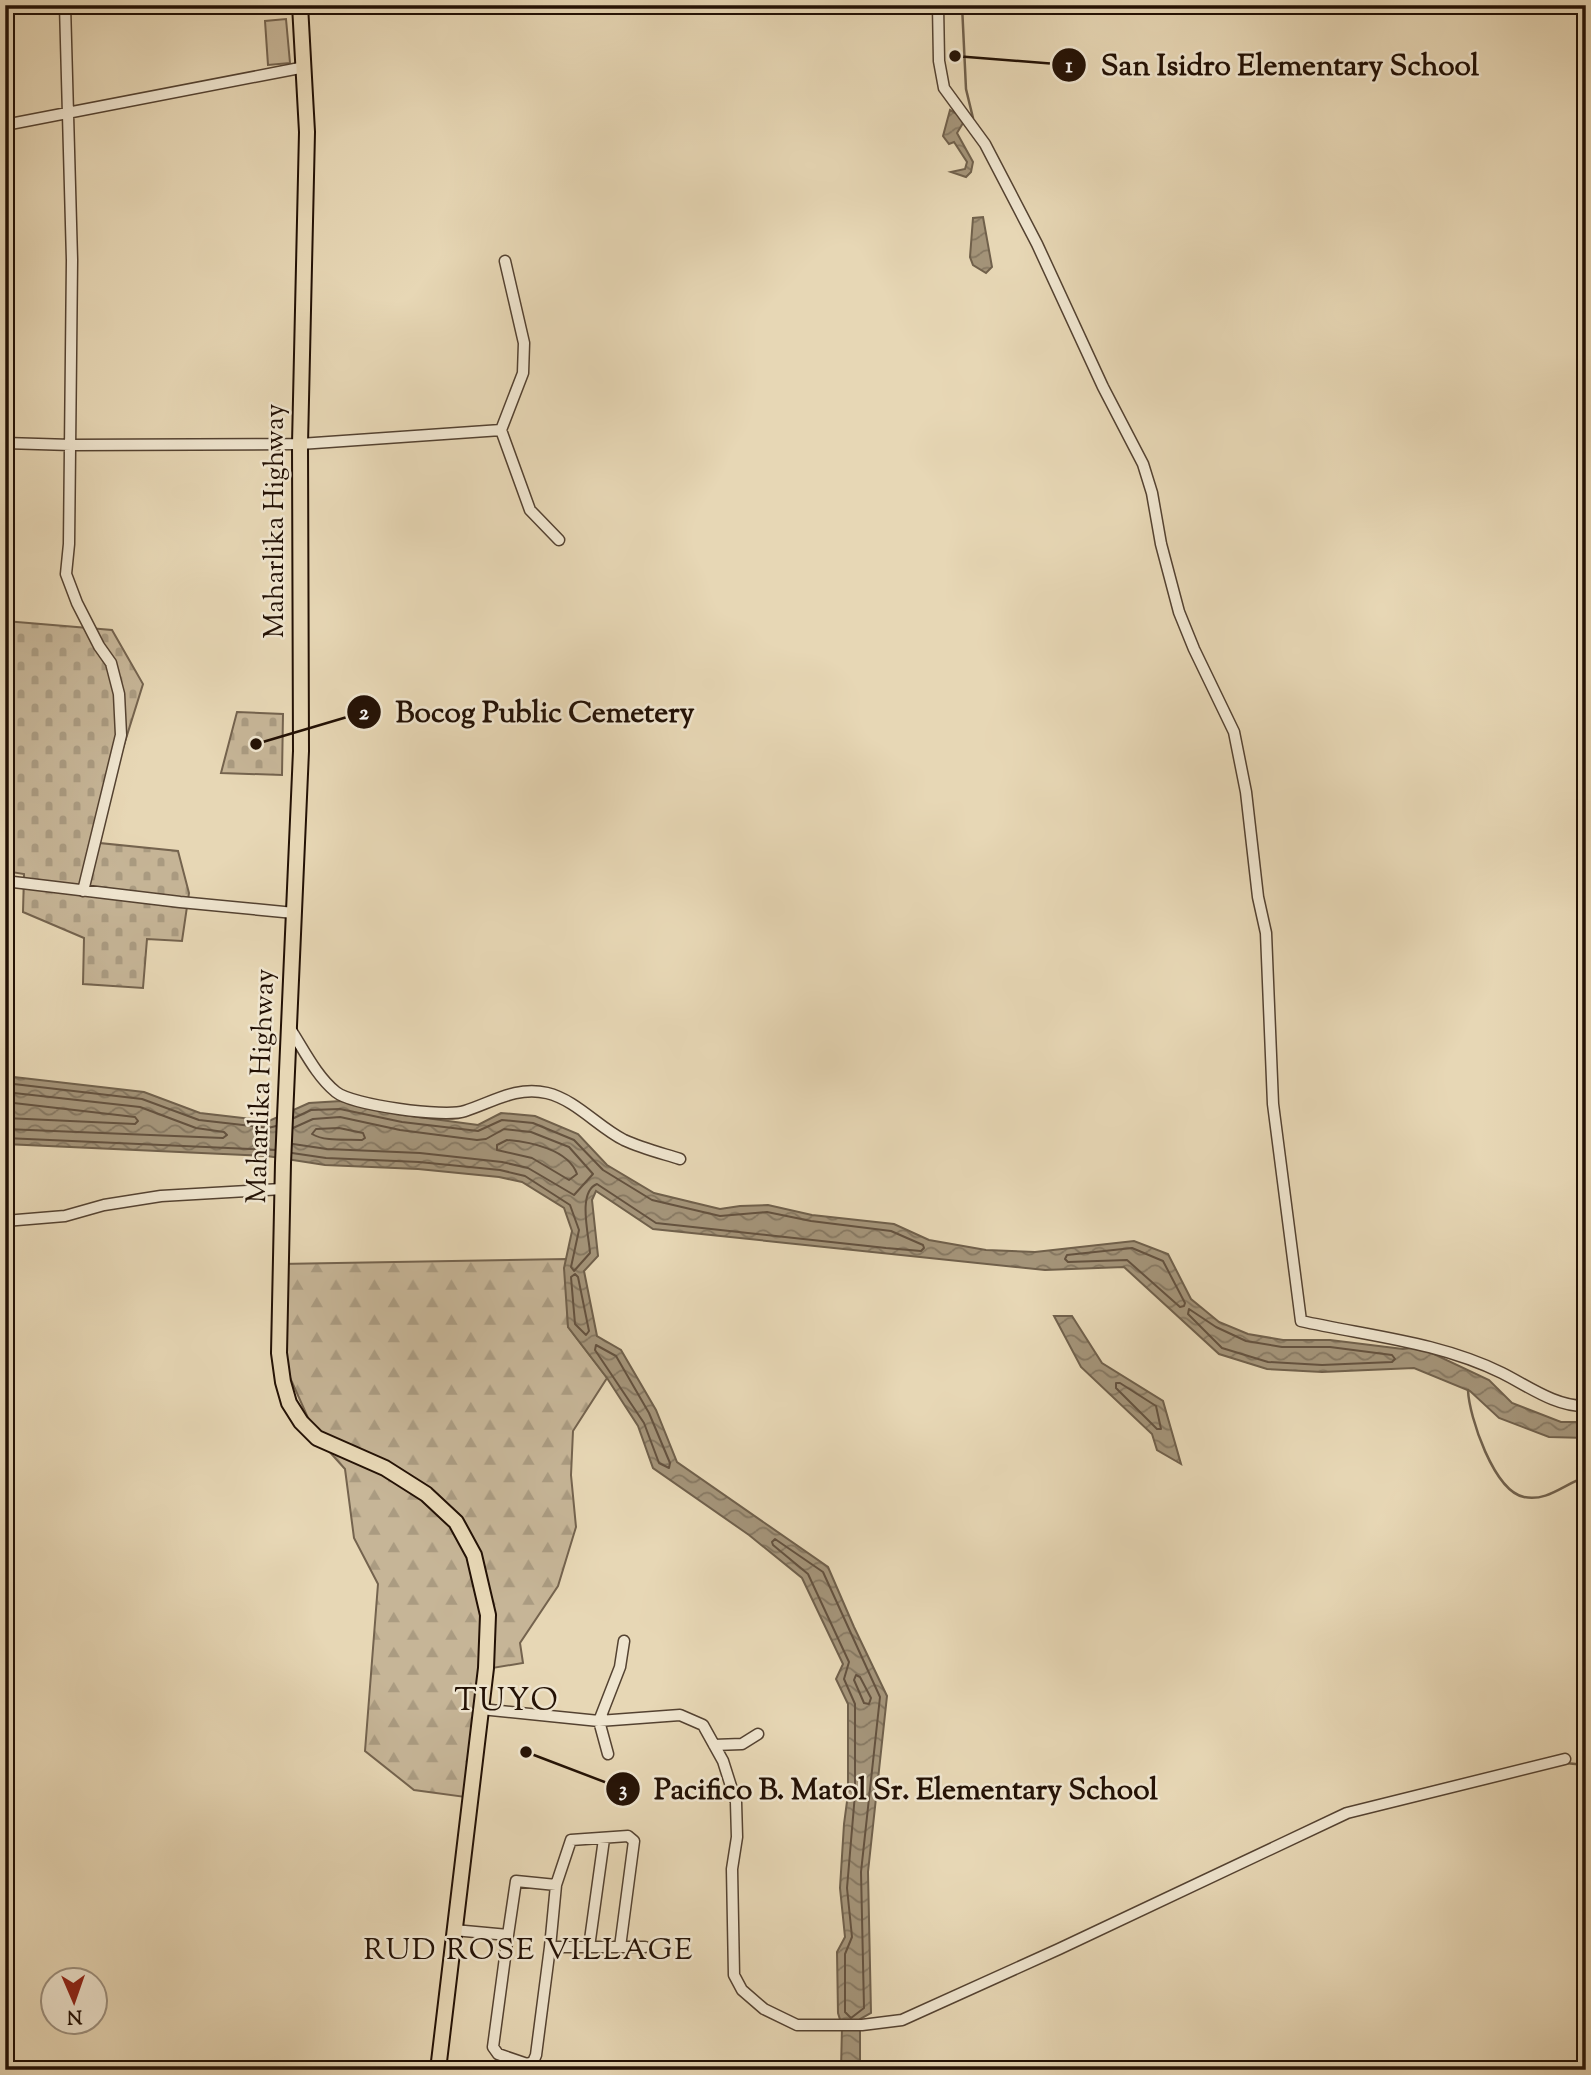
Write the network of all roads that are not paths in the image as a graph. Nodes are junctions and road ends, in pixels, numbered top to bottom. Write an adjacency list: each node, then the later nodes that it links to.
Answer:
1 (65, 5): 5 (street)
2 (300, 5): 4 (highway, Maharlika Highway)
3 (938, 5): 20 (street)
4 (305, 66): 5 (street); 10 (highway, Maharlika Highway)
5 (68, 114): 6 (street); 11 (street)
6 (5, 125)
7 (505, 261): 8 (street)
8 (501, 430): 10 (street); 12 (street)
9 (5, 443): 11 (street)
10 (300, 444): 11 (street); 15 (highway, Maharlika Highway)
11 (71, 445): 14 (street)
12 (559, 540)
13 (5, 881): 14 (street)
14 (83, 891): 15 (street)
15 (294, 913): 16 (highway, Maharlika Highway)
16 (288, 1025): 17 (street); 18 (highway, Maharlika Highway)
17 (680, 1159)
18 (282, 1189): 19 (street); 22 (highway, Maharlika Highway)
19 (5, 1221)
20 (1586, 1406)
21 (624, 1641): 23 (street)
22 (481, 1709): 23 (street); 30 (highway, Maharlika Highway)
23 (599, 1721): 25 (street); 26 (street)
24 (758, 1734): 25 (street)
25 (714, 1745): 27 (street)
26 (608, 1755)
27 (1565, 1759)
28 (604, 1839): 29 (street); 33 (street); 34 (street)
29 (556, 1885): 31 (street); 32 (street)
30 (454, 1930): 31 (street); 36 (highway, Maharlika Highway)
31 (508, 1936): 32 (street)
32 (550, 1947): 33 (street)
33 (589, 1947): 34 (street)
34 (620, 1947): 35 (street)
35 (645, 1947)
36 (438, 2070)

